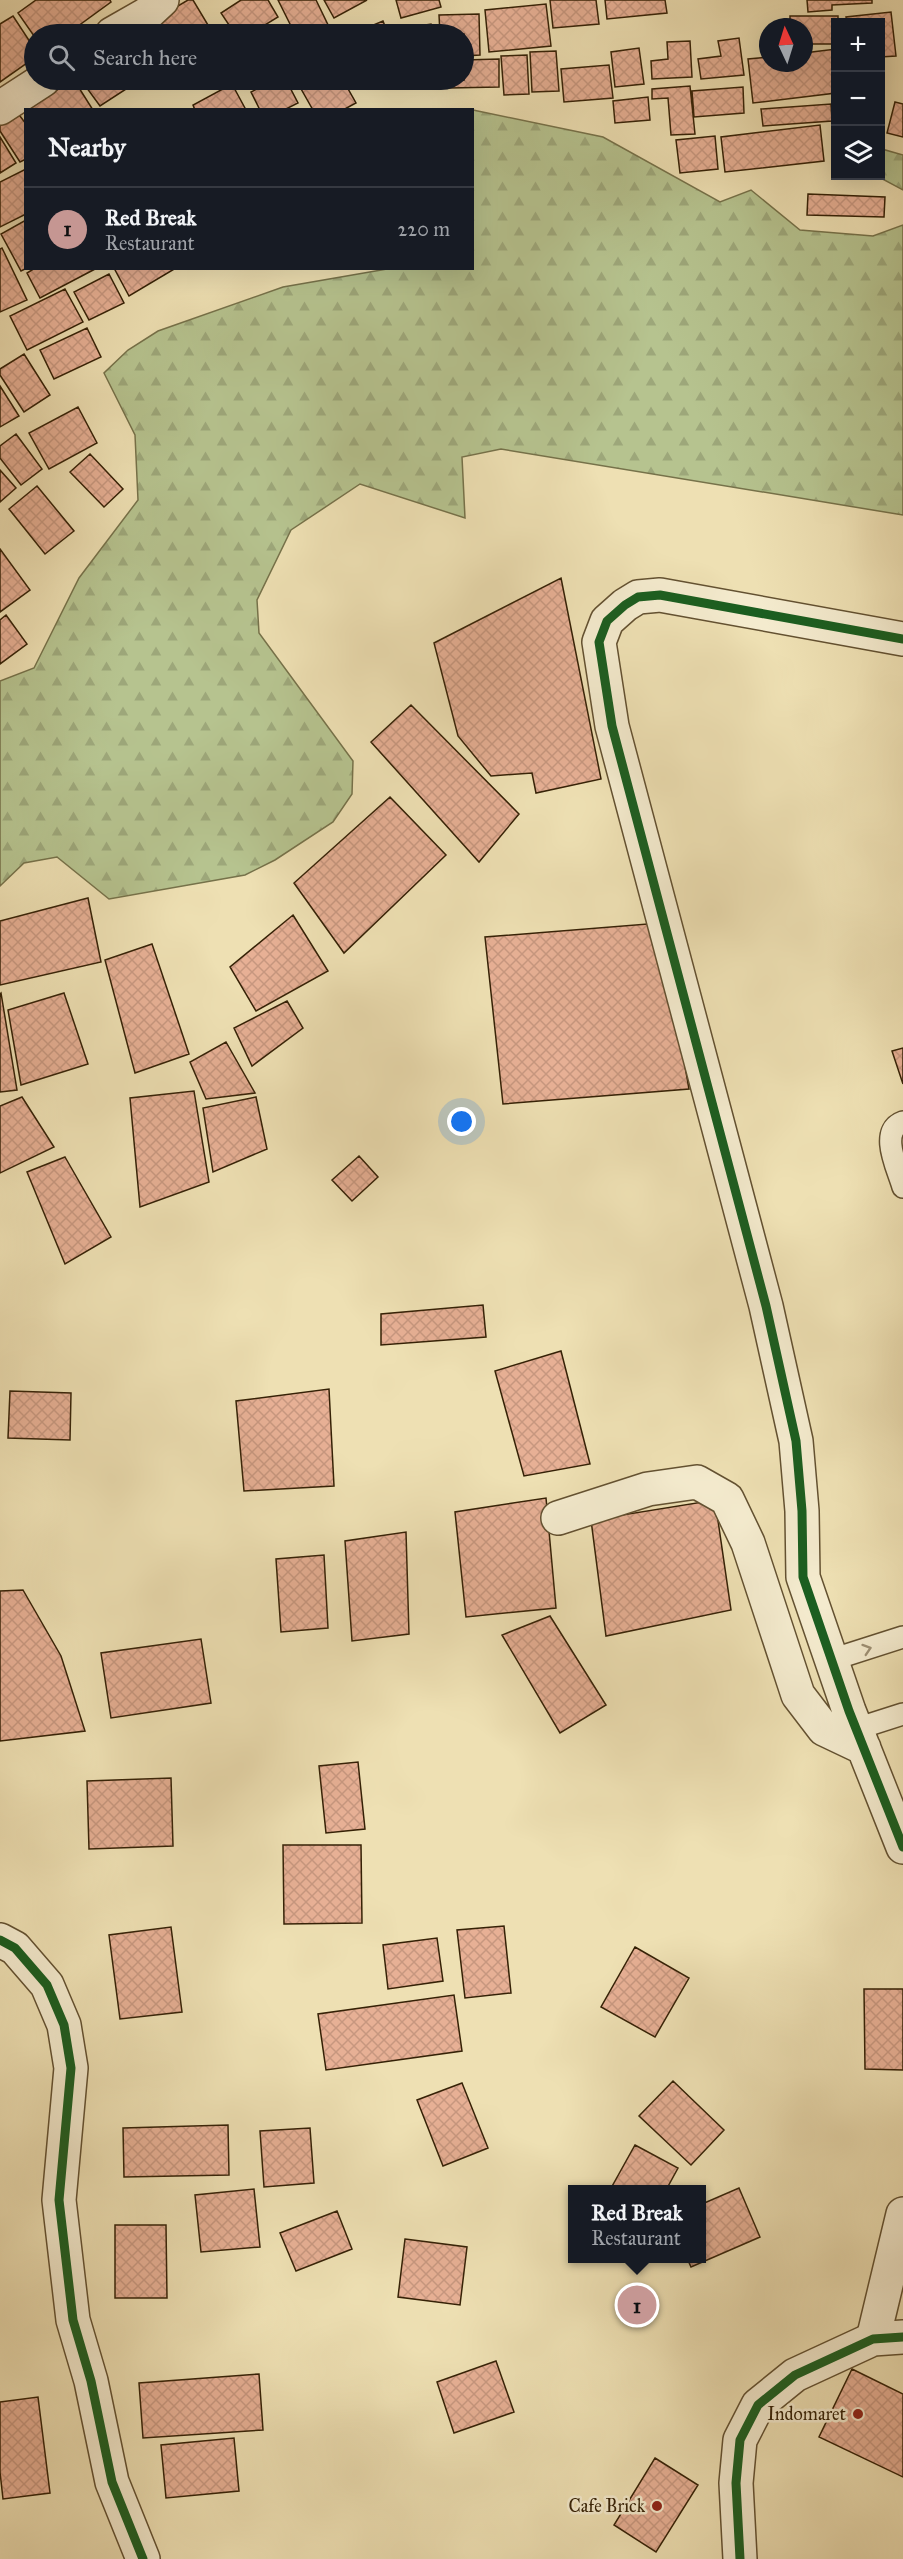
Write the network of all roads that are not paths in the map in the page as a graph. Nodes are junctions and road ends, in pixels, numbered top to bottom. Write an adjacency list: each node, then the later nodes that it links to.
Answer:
1 (162, 0): 2 (street)
2 (130, 24)
3 (28, 90): 4 (street)
4 (0, 108)
5 (903, 639): 10 (street)
6 (903, 1122): 7 (lane)
7 (903, 1187)
8 (558, 1518): 12 (street)
9 (903, 1637): 10 (lane, one-way to 9)
10 (831, 1660): 12 (street)
11 (903, 1714): 12 (lane)
12 (860, 1739): 13 (street)
13 (903, 1847)
14 (0, 1940): 17 (street)
15 (903, 2214): 16 (street)
16 (888, 2338): 18 (street)
17 (143, 2559)
18 (740, 2559)

